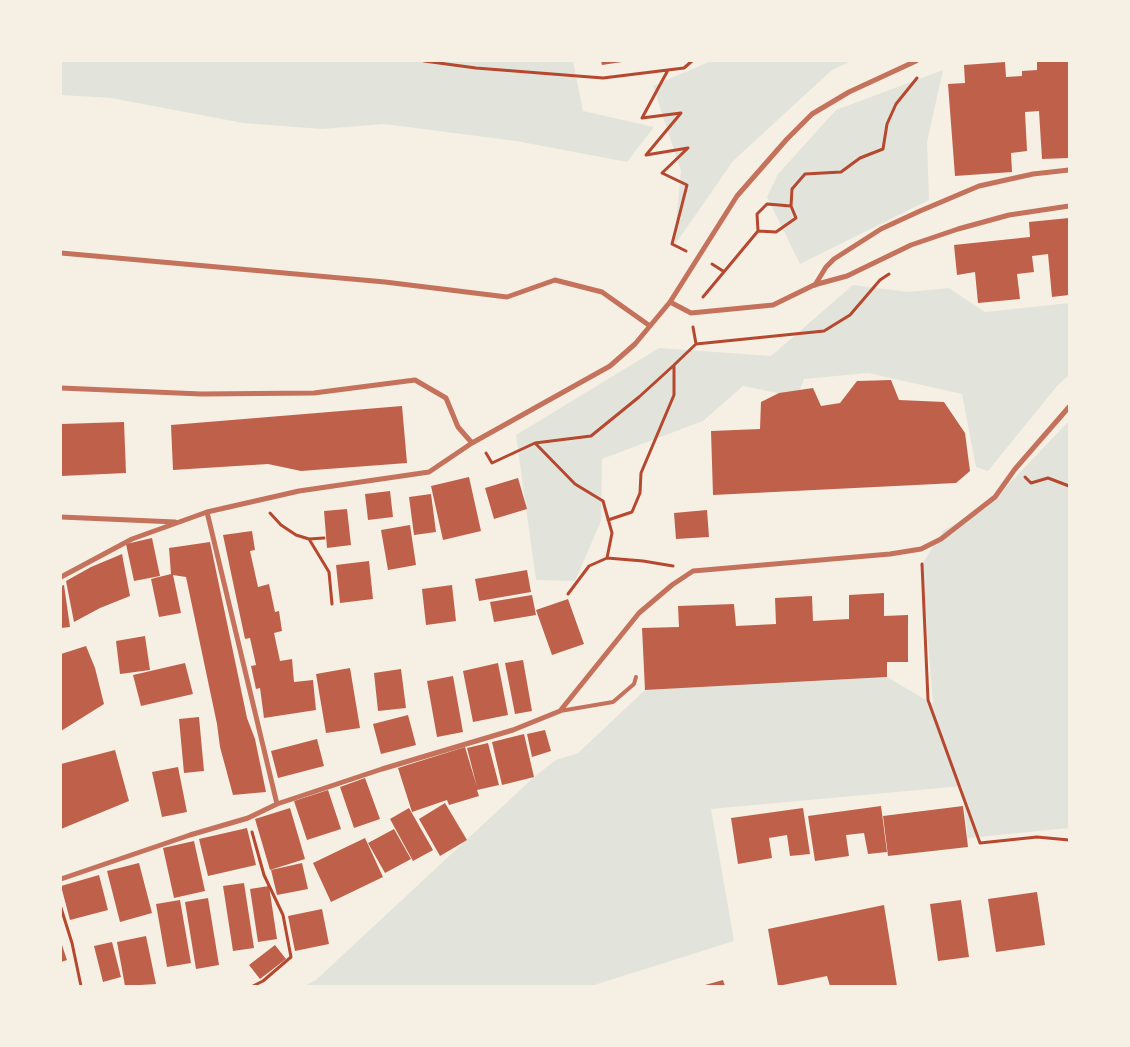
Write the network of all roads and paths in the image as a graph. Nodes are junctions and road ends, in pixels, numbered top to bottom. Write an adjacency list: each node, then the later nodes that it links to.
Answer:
1 (424, 61): 4 (path)
2 (692, 61): 4 (path)
3 (916, 61): 11 (street)
4 (668, 70): 11 (path)
5 (920, 73): 7 (path)
6 (1069, 170): 14 (street)
7 (791, 206): 9 (path); 9 (path)
8 (1069, 206): 14 (street)
9 (758, 231): 12 (path)
10 (61, 253): 17 (street)
11 (699, 258): 12 (path); 15 (street)
12 (723, 271): 16 (path)
13 (880, 280): 18 (path)
14 (814, 285): 16 (street)
15 (670, 302): 16 (street); 17 (street)
16 (691, 313): 18 (path)
17 (650, 326): 22 (street)
18 (696, 344): 19 (path)
19 (674, 365): 24 (path); 30 (path)
20 (61, 388): 23 (street)
21 (1069, 407): 25 (street)
22 (478, 440): 23 (street); 24 (path)
23 (472, 442): 28 (street)
24 (535, 443): 30 (path)
25 (1015, 469): 26 (path); 34 (street)
26 (1069, 486)
27 (272, 506): 33 (path)
28 (207, 512): 31 (street); 42 (street)
29 (61, 517): 31 (street)
30 (608, 520): 35 (path)
31 (178, 522): 37 (street)
32 (324, 538): 33 (path)
33 (309, 539): 39 (path)
34 (921, 548): 36 (street); 44 (path)
35 (606, 558): 36 (path); 38 (path)
36 (693, 572): 41 (street)
37 (61, 578)
38 (568, 594)
39 (332, 604)
40 (636, 677): 41 (lane)
41 (560, 711): 42 (street)
42 (277, 804): 43 (street)
43 (248, 818): 45 (street); 48 (path)
44 (1069, 840)
45 (61, 879)
46 (61, 908): 47 (path)
47 (81, 986)
48 (253, 986)

